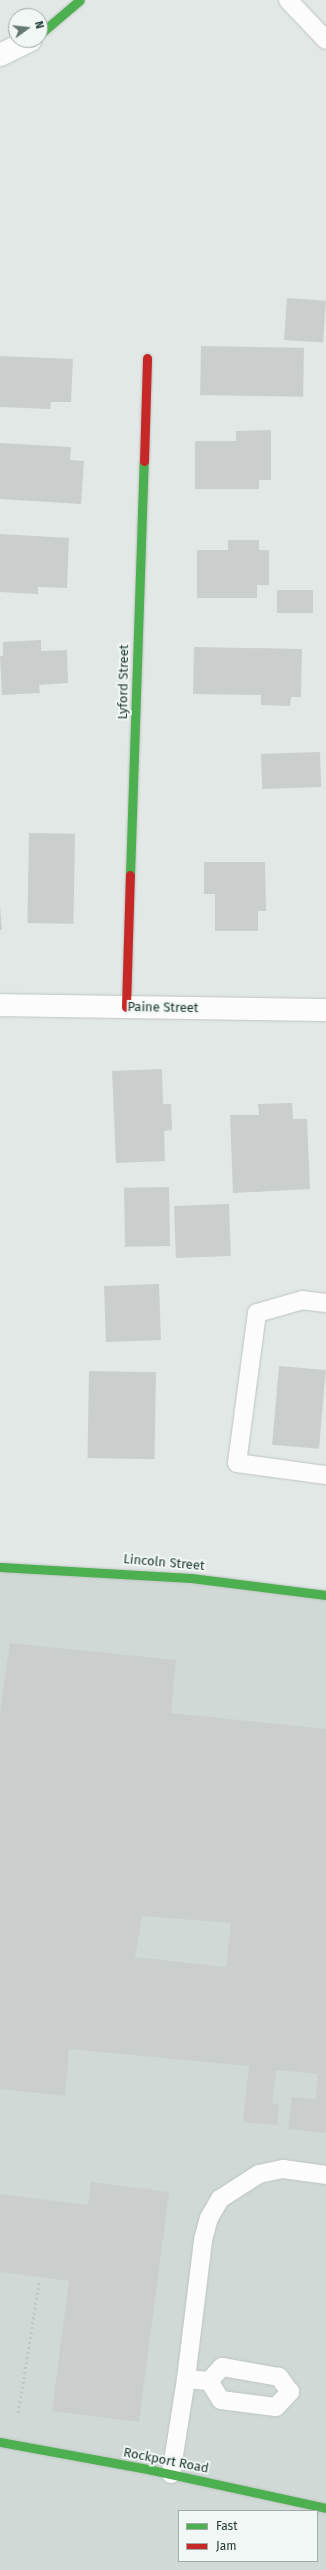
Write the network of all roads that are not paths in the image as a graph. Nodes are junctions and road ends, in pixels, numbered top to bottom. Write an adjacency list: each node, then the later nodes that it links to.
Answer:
1 (80, 0): 3 (street)
2 (288, 0): 4 (lane)
3 (48, 27)
4 (326, 40)
5 (14, 48): 6 (street)
6 (0, 55)
7 (147, 358): 9 (street, Lyford Street)
8 (0, 1005): 9 (street, Paine Street)
9 (126, 1007): 10 (street, Paine Street)
10 (326, 1010)
11 (326, 1303): 12 (lane)
12 (326, 1475)
13 (0, 1567): 14 (street, Lincoln Street)
14 (326, 1596)
15 (326, 2175): 16 (lane)
16 (186, 2379): 17 (lane); 19 (lane)
17 (209, 2381)
18 (0, 2442): 19 (street, Rockport Road)
19 (171, 2474): 20 (street, Rockport Road)
20 (326, 2508)

